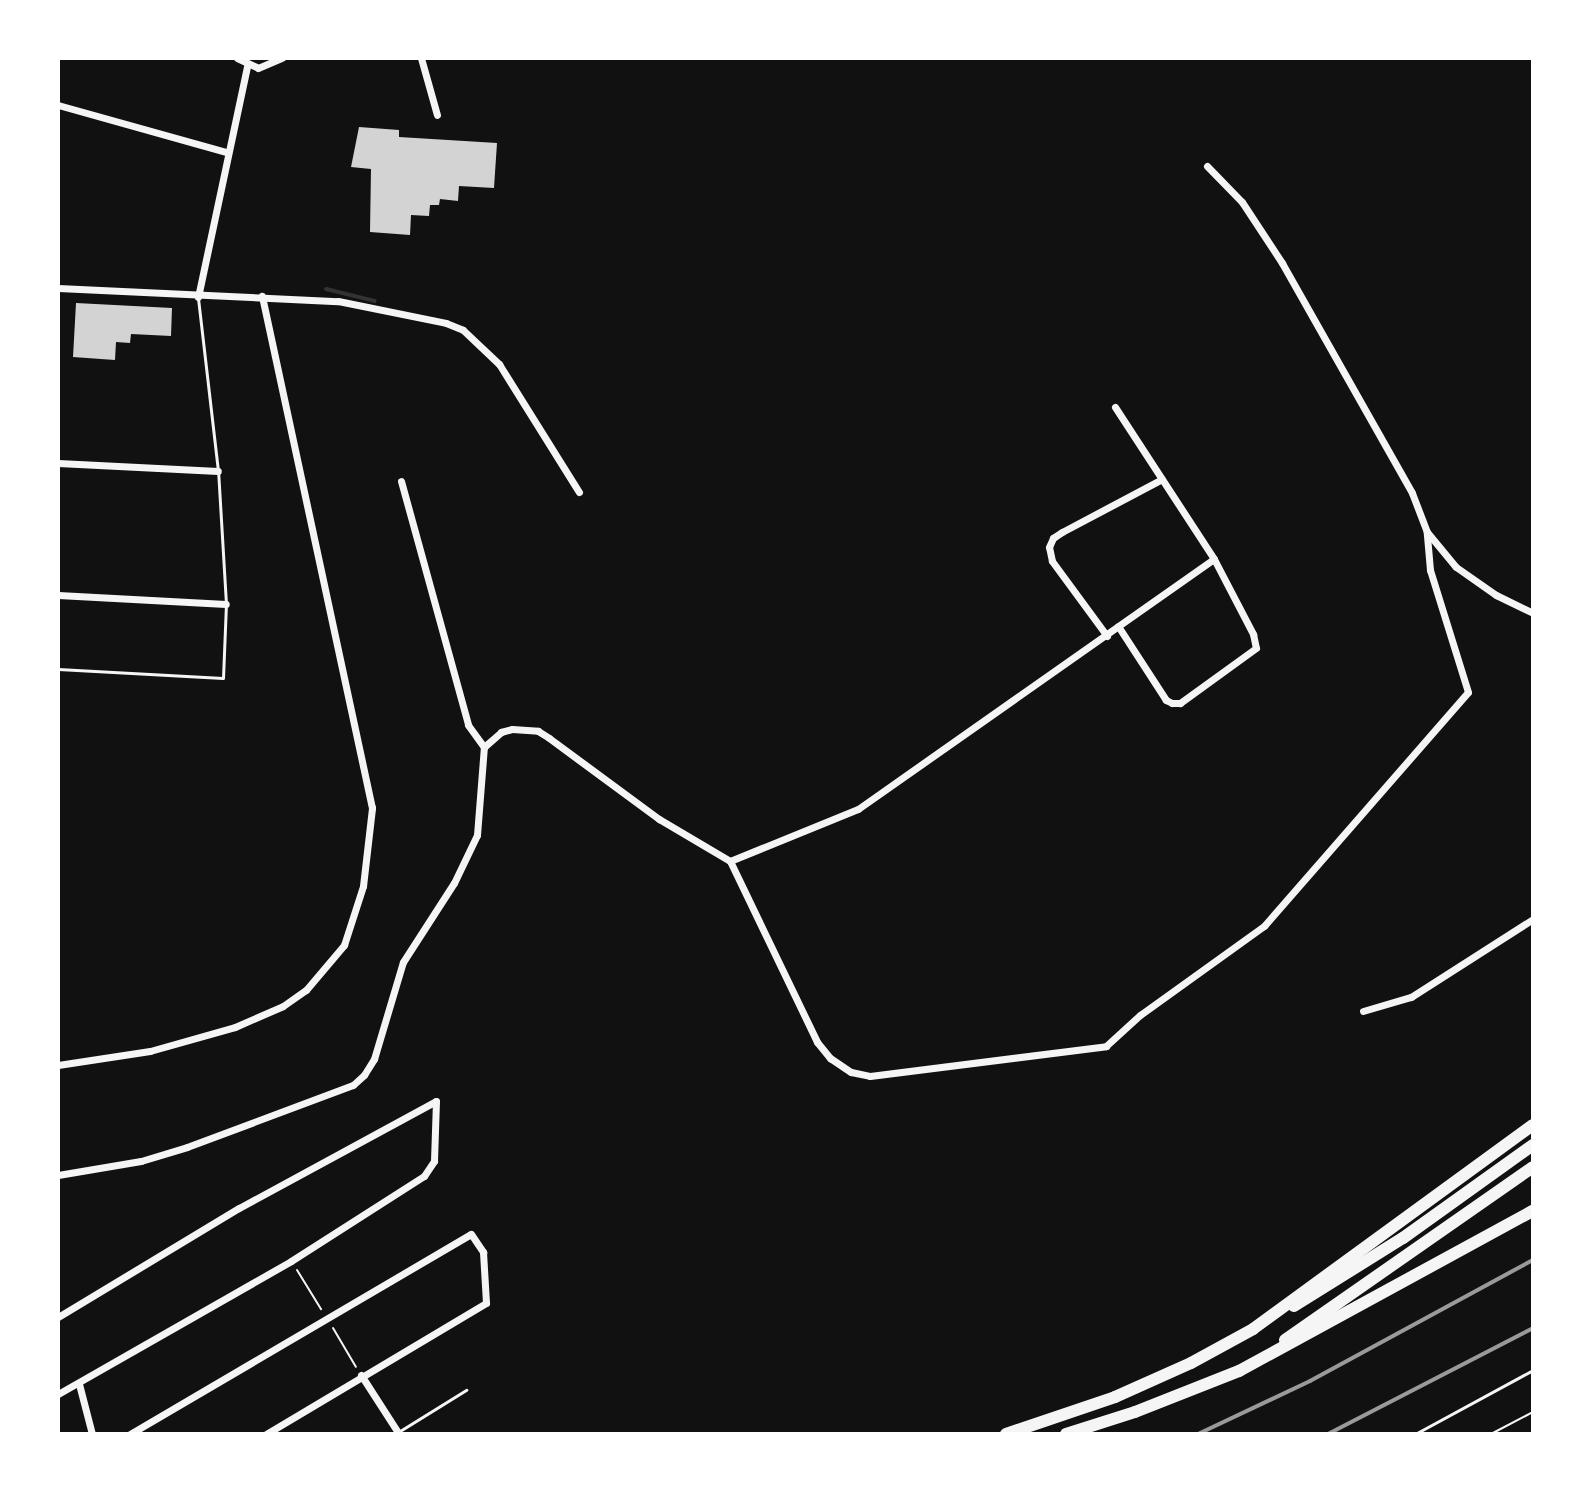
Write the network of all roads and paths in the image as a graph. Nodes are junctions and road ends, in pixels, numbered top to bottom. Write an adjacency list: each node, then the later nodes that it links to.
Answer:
1 (237, 58): 4 (street)
2 (282, 58): 4 (street)
3 (421, 58): 6 (street)
4 (247, 66): 7 (street)
5 (58, 105): 7 (street)
6 (437, 115)
7 (226, 152): 11 (street)
8 (1207, 166): 18 (street)
9 (58, 288): 11 (street)
10 (262, 296): 11 (street); 17 (street); 30 (street)
11 (198, 297): 14 (lane)
12 (1115, 407): 15 (street)
13 (58, 463): 14 (street)
14 (218, 471): 21 (lane)
15 (1162, 479): 19 (street); 24 (street)
16 (401, 481): 26 (street)
17 (579, 492)
18 (1427, 532): 22 (street); 27 (street)
19 (1214, 559): 23 (street); 23 (street)
20 (58, 595): 21 (street)
21 (226, 604): 25 (lane)
22 (1533, 613)
23 (1118, 626): 24 (street)
24 (1107, 636): 27 (street)
25 (58, 669)
26 (484, 747): 27 (street); 34 (street)
27 (730, 861)
28 (1533, 919): 29 (street)
29 (1363, 1011)
30 (58, 1065)
31 (1533, 1125): 37 (highway)
32 (1533, 1145): 37 (highway)
33 (1533, 1167): 39 (highway)
34 (58, 1175)
35 (1533, 1211): 39 (highway)
36 (58, 1317): 41 (street)
37 (1253, 1329): 49 (highway)
38 (1533, 1370): 51 (lane)
39 (1239, 1371): 50 (highway)
40 (361, 1375): 45 (street); 47 (street); 48 (street)
41 (79, 1384): 43 (street); 46 (street)
42 (466, 1390): 45 (lane)
43 (58, 1394)
44 (1533, 1412): 52 (path)
45 (397, 1433)
46 (92, 1434)
47 (130, 1434)
48 (266, 1434)
49 (1006, 1434)
50 (1066, 1434)
51 (1415, 1434)
52 (1491, 1434)

